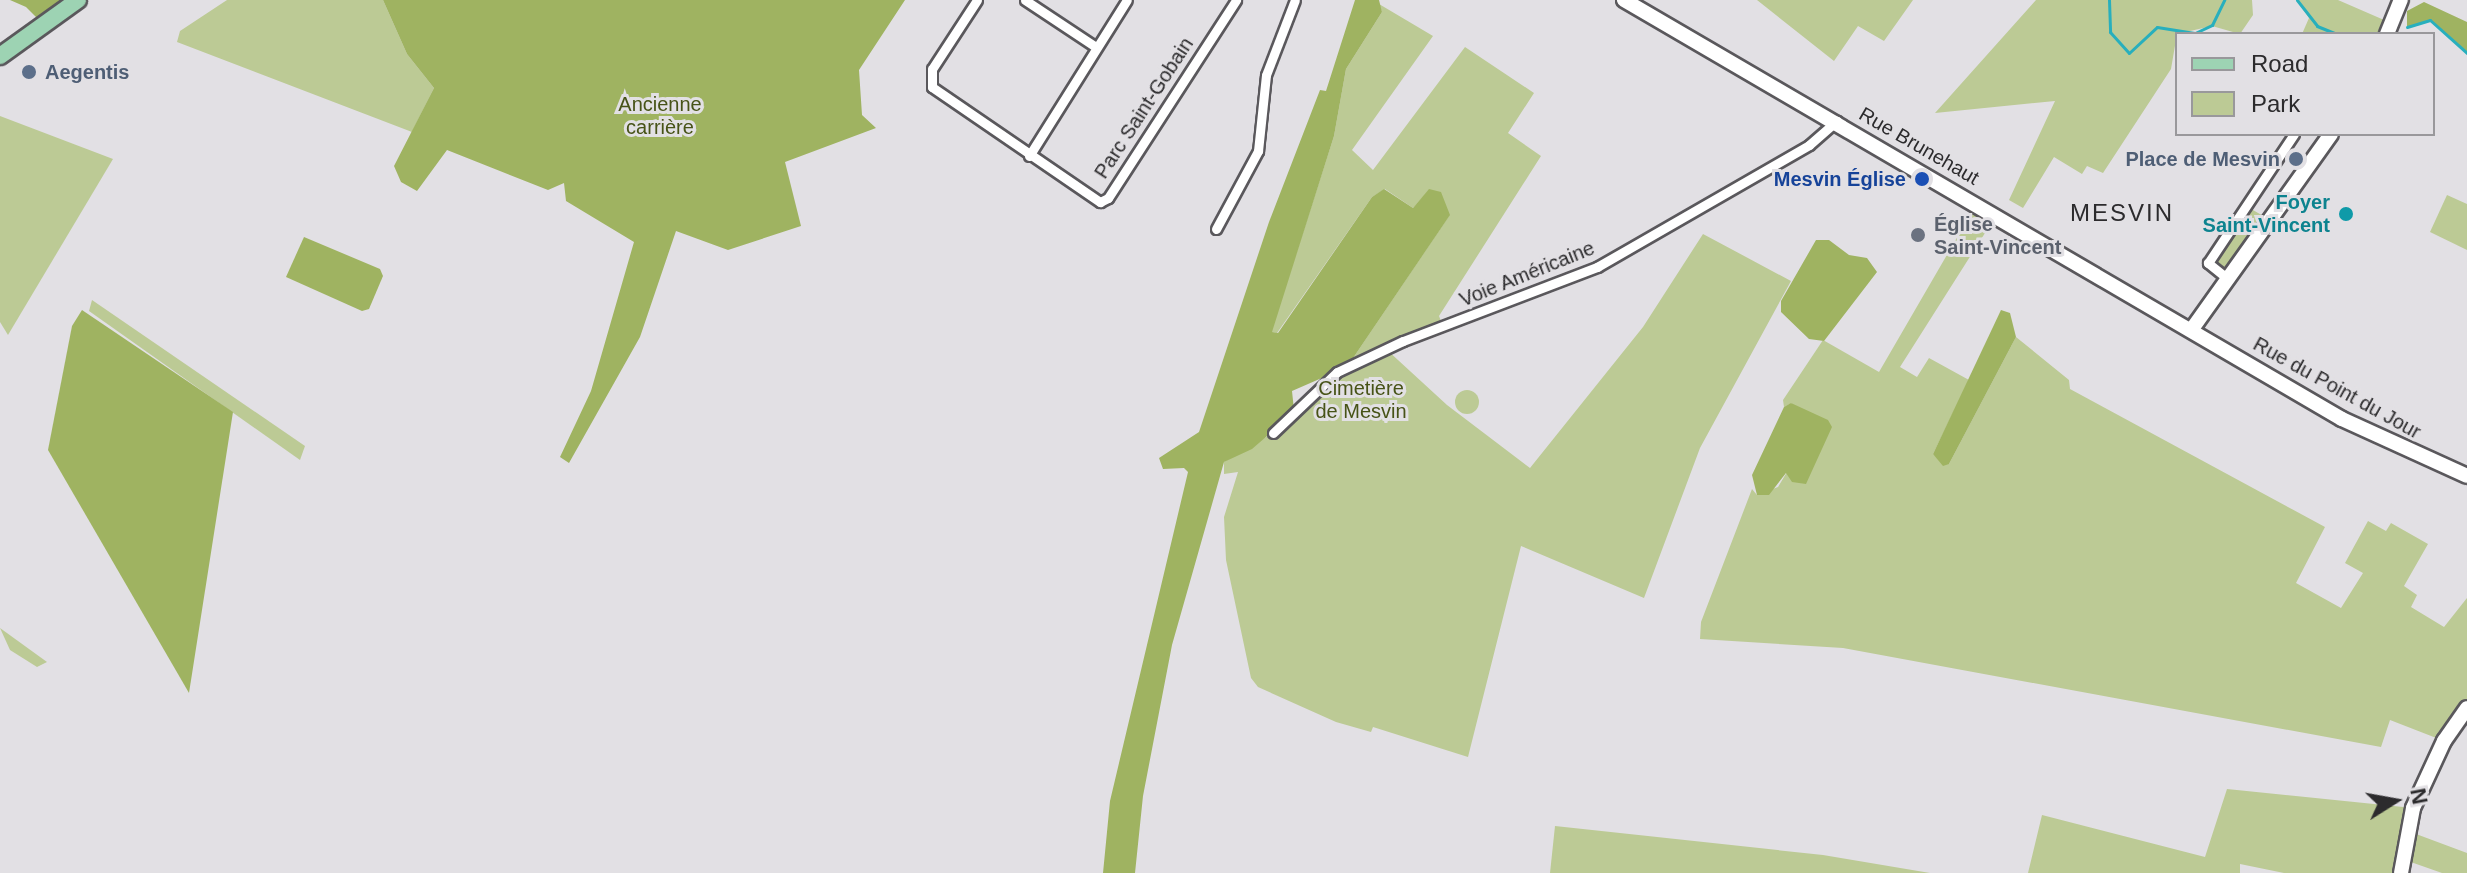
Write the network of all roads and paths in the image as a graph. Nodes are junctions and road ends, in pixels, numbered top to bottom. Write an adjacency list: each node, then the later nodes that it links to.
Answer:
1 (78, 0): 11 (main road)
2 (977, 0): 15 (street, Parc Saint-Gobain)
3 (1025, 0): 10 (street)
4 (1127, 0): 10 (street)
5 (1236, 0): 15 (street, Parc Saint-Gobain)
6 (1295, 0): 16 (street)
7 (1624, 0): 12 (street, Rue Brunehaut)
8 (2401, 0): 9 (street)
9 (2388, 32)
10 (1096, 47): 15 (street)
11 (0, 56)
12 (1837, 121): 18 (street, Rue Brunehaut); 19 (street, Voie Américaine)
13 (2292, 136): 17 (street)
14 (2330, 136): 17 (street)
15 (1029, 156)
16 (1216, 229)
17 (2228, 279): 18 (street)
18 (2192, 329): 20 (street, Rue du Point du Jour)
19 (1273, 433)
20 (2467, 476)
21 (2467, 708): 22 (street)
22 (2401, 873)

